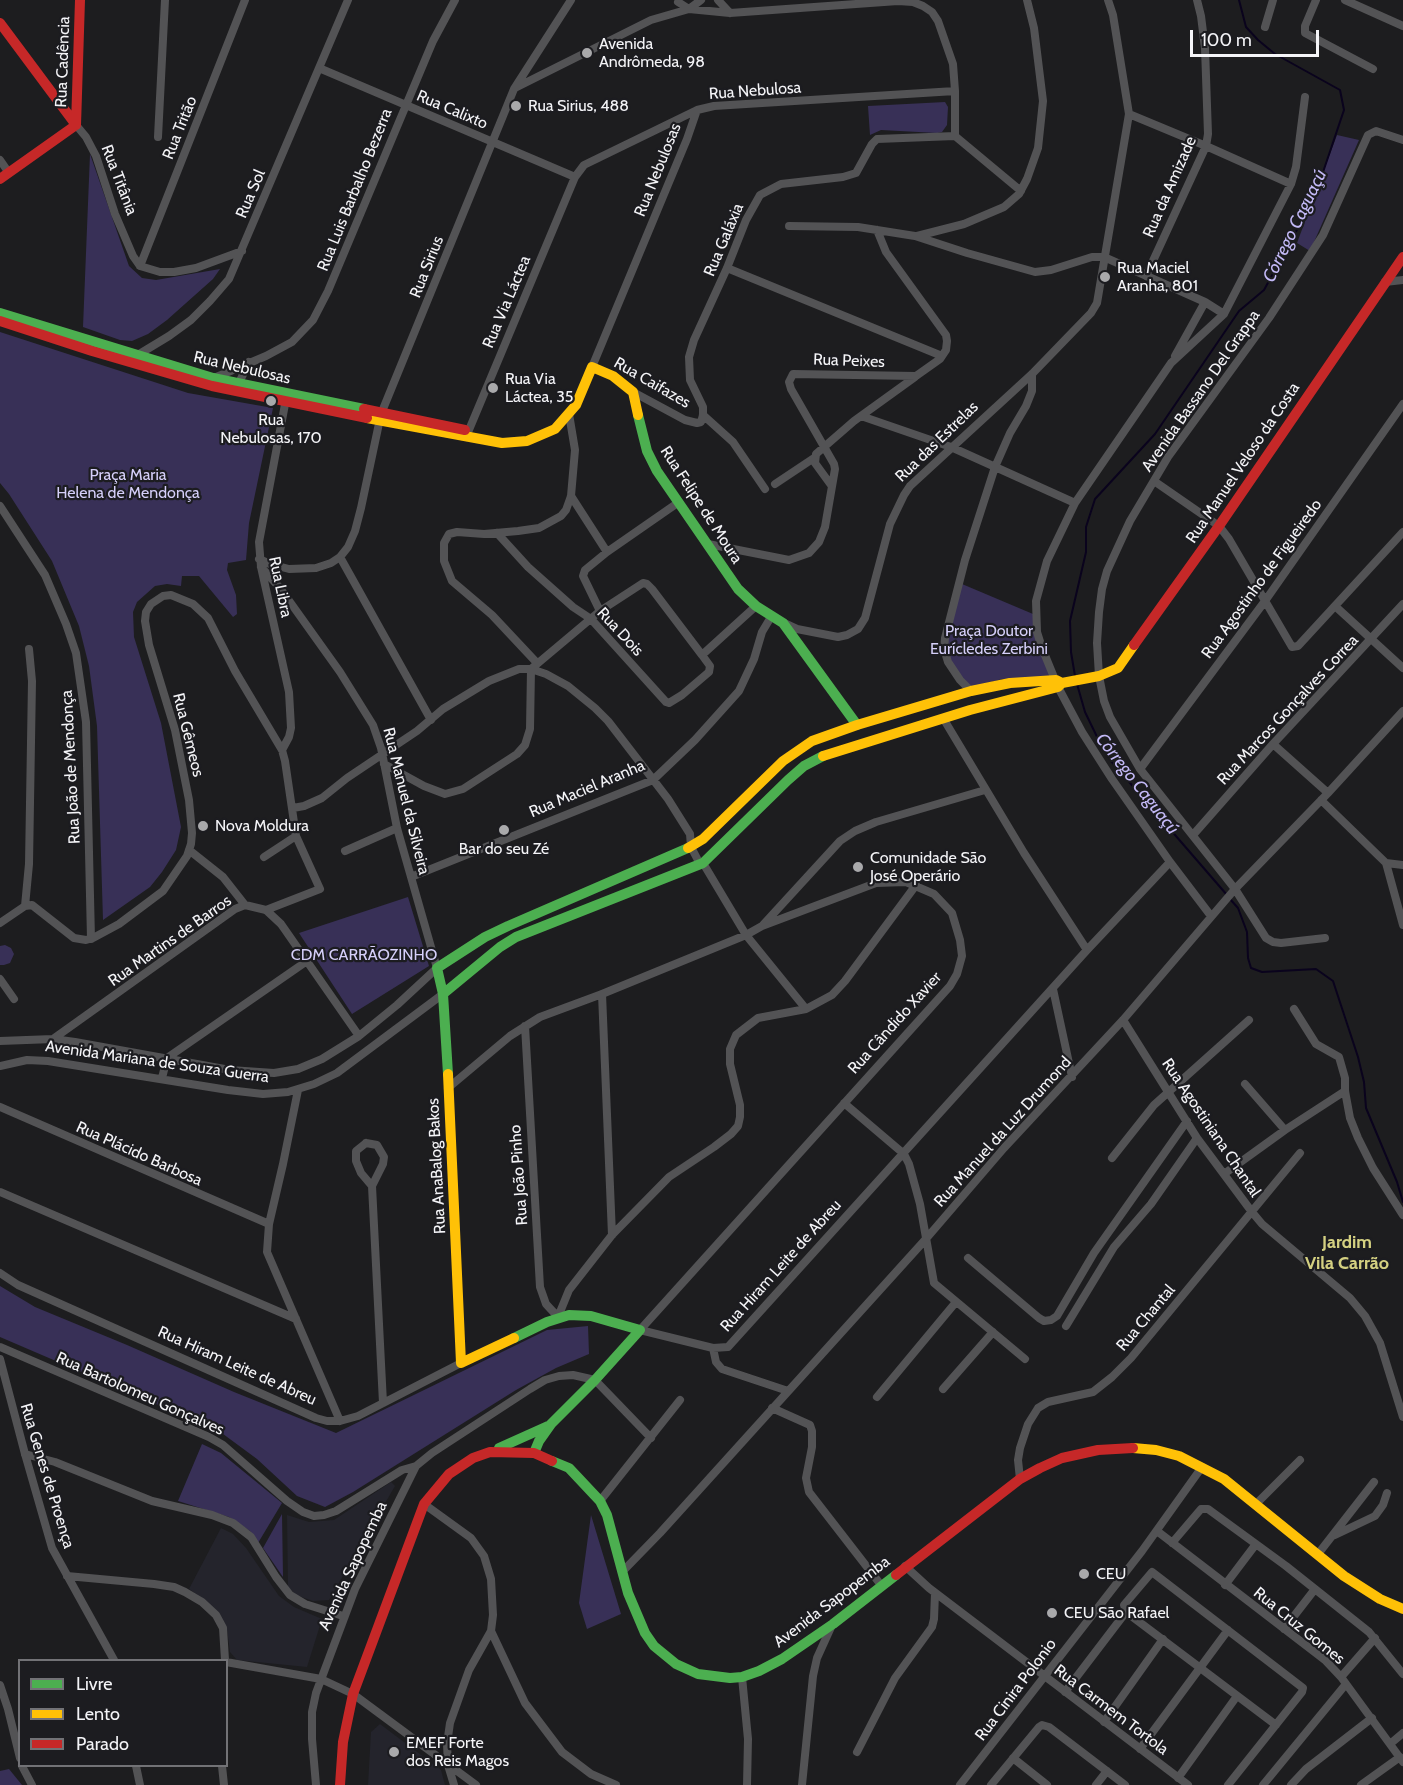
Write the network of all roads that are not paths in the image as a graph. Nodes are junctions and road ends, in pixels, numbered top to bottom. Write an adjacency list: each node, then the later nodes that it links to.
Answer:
1 (80, 0): 32 (main road, Rua Cadência)
2 (165, 0): 34 (street)
3 (245, 0): 50 (street, Rua Tritão)
4 (348, 0): 24 (street, Rua Sol)
5 (455, 0): 29 (street, Rua Luis Barbalho Bezerra)
6 (570, 0): 26 (street, Rua Sirius)
7 (701, 0): 17 (street)
8 (718, 0): 19 (street)
9 (1027, 0): 43 (street)
10 (1108, 0): 31 (street, Rua das Estrelas)
11 (1197, 0): 37 (street, Rua da Amizade)
12 (1273, 0): 23 (street)
13 (1316, 0): 25 (street)
14 (1345, 0): 18 (street)
15 (1372, 0): 18 (street)
16 (679, 1): 17 (street); 20 (street)
17 (689, 9): 19 (street); 20 (street)
18 (1368, 10): 22 (street)
19 (730, 13): 27 (street)
20 (667, 16): 26 (street)
21 (0, 23): 32 (main road, Rua Titânia)
22 (1403, 26)
23 (1264, 27)
24 (319, 68): 29 (street, Rua Calixto); 47 (street, Rua Sol)
25 (1373, 69)
26 (514, 89): 36 (street, Rua Sirius)
27 (956, 91): 30 (street, Rua Nebulosa); 33 (street)
28 (1305, 97): 42 (street, Avenida Bassano Del Grappa)
29 (405, 105): 36 (street, Rua Calixto); 61 (street, Rua Luis Barbalho Bezerra)
30 (697, 110): 40 (street, Rua Nebulosa); 63 (street, Rua Nebulosas)
31 (1129, 114): 37 (street); 48 (street, Rua das Estrelas)
32 (76, 125): 39 (main road); 50 (street, Rua Titânia)
33 (955, 136): 43 (street); 51 (street, Rua Galáxia)
34 (158, 137)
35 (1403, 140): 80 (street, Avenida Bassano Del Grappa)
36 (493, 142): 40 (street, Rua Calixto); 74 (street, Rua Sirius)
37 (1206, 146): 42 (street); 52 (street, Rua da Amizade)
38 (0, 159): 39 (street)
39 (9, 172): 41 (main road)
40 (575, 177): 75 (street, Rua Via Láctea)
41 (0, 179)
42 (1291, 184): 57 (street, Avenida Bassano Del Grappa)
43 (1021, 190): 46 (street)
44 (789, 226): 45 (street)
45 (877, 230): 46 (street); 59 (street)
46 (915, 236): 48 (street)
47 (242, 251): 50 (street); 60 (street, Rua Sol)
48 (1104, 257): 52 (street); 64 (street, Rua das Estrelas)
49 (1403, 257): 54 (main road, Rua Manuel Veloso da Costa)
50 (140, 266)
51 (727, 268): 59 (street); 72 (street, Rua Galáxia)
52 (1146, 276): 55 (street)
53 (1403, 280): 54 (street)
54 (1385, 282): 88 (main road, Rua Manuel Veloso da Costa)
55 (1205, 302): 57 (street); 62 (street)
56 (0, 313): 60 (main road, Rua Nebulosas)
57 (1224, 314): 62 (street, Avenida Bassano Del Grappa)
58 (0, 321): 60 (main road, Rua Nebulosas)
59 (942, 356): 65 (street)
60 (135, 359): 66 (main road, Rua Nebulosas)
61 (249, 362): 66 (street, Rua Luis Barbalho Bezerra); 67 (street)
62 (1171, 363): 86 (street, Avenida Bassano Del Grappa)
63 (592, 367): 68 (main road, Rua Caifazes); 71 (main road, Rua Nebulosas)
64 (1032, 374): 77 (street, Rua das Estrelas); 79 (street)
65 (916, 376): 73 (street); 76 (street, Rua Peixes)
66 (213, 382): 67 (main road, Rua Nebulosas)
67 (238, 387): 69 (main road, Rua Nebulosas)
68 (633, 392): 72 (street, Rua Caifazes); 85 (main road, Rua Felipe de Moura)
69 (286, 397): 74 (main road, Rua Nebulosas); 94 (street, Rua Libra)
70 (1403, 404): 95 (street, Rua Agostinho de Figueiredo)
71 (569, 414): 75 (main road, Rua Nebulosas); 84 (street)
72 (703, 415): 83 (street, Rua Caifazes)
73 (861, 416): 76 (street); 77 (street)
74 (380, 417): 75 (main road, Rua Nebulosas); 93 (street, Rua Sirius)
75 (467, 434)
76 (825, 447): 78 (street); 82 (street, Rua Peixes)
77 (951, 447): 79 (street); 102 (street, Rua das Estrelas)
78 (814, 458): 81 (street); 82 (street)
79 (995, 467): 86 (street); 110 (street)
80 (1154, 481): 88 (street); 108 (street, Avenida Bassano Del Grappa)
81 (776, 483)
82 (831, 485): 91 (street, Rua Peixes)
83 (765, 489)
84 (571, 496): 90 (street); 92 (street)
85 (679, 502): 91 (main road, Rua Felipe de Moura); 92 (street)
86 (1075, 503): 109 (street, Avenida Bassano Del Grappa)
87 (0, 506): 150 (street, Rua João de Mendonça)
88 (1219, 526): 95 (street); 108 (main road, Rua Manuel Veloso da Costa)
89 (1403, 532): 98 (street)
90 (498, 533): 101 (street, Rua Dois); 106 (street)
91 (708, 544): 97 (main road, Rua Felipe de Moura)
92 (606, 552): 99 (street)
93 (340, 557): 94 (street); 113 (street)
94 (260, 563): 116 (street, Rua Libra); 117 (street, Rua Manuel da Silveira)
95 (1265, 601): 98 (street); 118 (street, Rua Agostinho de Figueiredo)
96 (1403, 604): 103 (street, Rua Marcos Gonçalves Correa)
97 (756, 606): 100 (main road, Rua Felipe de Moura); 105 (street)
98 (1335, 606): 103 (street)
99 (600, 611): 101 (street); 105 (street)
100 (771, 618): 102 (main road, Rua das Estrelas); 119 (street, Rua Maciel Aranha)
101 (591, 619): 105 (street, Rua Dois); 106 (street)
102 (783, 623): 114 (main road)
103 (1371, 639): 107 (street); 115 (street, Rua Marcos Gonçalves Correa)
104 (29, 649): 142 (street)
105 (702, 655)
106 (534, 666): 113 (street); 117 (street); 119 (street)
107 (1403, 668)
108 (1096, 677): 109 (main road); 118 (street, Avenida Bassano Del Grappa)
109 (1062, 683): 110 (main road, Avenida Mariana de Souza Guerra); 110 (main road, Avenida Mariana de Souza Guerra); 134 (street, Avenida Bassano Del Grappa)
110 (968, 699): 112 (main road, Avenida Mariana de Souza Guerra); 114 (main road, Avenida Mariana de Souza Guerra)
111 (1403, 711): 121 (street, Rua Manuel da Luz Drumond)
112 (943, 718): 120 (street); 132 (main road, Avenida Mariana de Souza Guerra)
113 (431, 720): 117 (street)
114 (857, 725): 128 (main road, Avenida Mariana de Souza Guerra)
115 (1273, 744): 121 (street); 126 (street, Rua Marcos Gonçalves Correa)
116 (282, 750): 123 (street); 130 (street, Rua Gêmeos)
117 (383, 760): 123 (street); 124 (street, Rua Manuel da Silveira)
118 (1140, 769): 126 (street, Avenida Bassano Del Grappa)
119 (653, 780): 125 (street); 138 (street, Rua Maciel Aranha)
120 (985, 790): 147 (street); 151 (street)
121 (1328, 793): 122 (street, Rua Manuel da Luz Drumond)
122 (1321, 800): 135 (street); 140 (street, Rua Manuel da Luz Drumond)
123 (293, 808): 127 (street)
124 (397, 828): 131 (street); 138 (street, Rua Manuel da Silveira)
125 (690, 834): 128 (street); 129 (street)
126 (1193, 835): 140 (street, Avenida Bassano Del Grappa)
127 (296, 836): 133 (street); 143 (street)
128 (701, 840): 129 (main road, Avenida Mariana de Souza Guerra); 132 (street)
129 (691, 847): 136 (street); 153 (main road, Avenida Mariana de Souza Guerra)
130 (189, 850): 141 (street); 150 (street, Rua Gêmeos)
131 (345, 851)
132 (717, 852): 136 (main road, Avenida Mariana de Souza Guerra)
133 (264, 857)
134 (1170, 862): 144 (street, Avenida Bassano Del Grappa); 151 (street, Rua Hiram Leite de Abreu)
135 (1386, 863): 137 (street); 146 (street)
136 (702, 864): 148 (street); 156 (main road, Avenida Mariana de Souza Guerra)
137 (1403, 864)
138 (411, 877): 153 (street, Rua Manuel da Silveira)
139 (916, 885): 147 (street, Rua Cândido Xavier); 159 (street); 176 (street, Rua Cândido Xavier)
140 (1233, 892): 144 (street, Rua Manuel da Luz Drumond); 149 (street, Avenida Bassano Del Grappa)
141 (246, 905): 143 (street, Rua Martins de Barros); 165 (street, Rua Martins de Barros)
142 (25, 906): 145 (street); 150 (street)
143 (266, 910): 152 (street)
144 (1211, 916): 161 (street, Rua Manuel da Luz Drumond)
145 (0, 923)
146 (1403, 925)
147 (762, 926): 148 (street, Rua Cândido Xavier)
148 (746, 935): 157 (street, Rua Cândido Xavier); 159 (street)
149 (1325, 938)
150 (91, 939)
151 (1088, 950): 155 (street, Rua Hiram Leite de Abreu)
152 (307, 961): 164 (street); 167 (street)
153 (437, 968): 156 (main road, Rua AnaBalog Bakos); 164 (street, Avenida Mariana de Souza Guerra)
154 (0, 979): 158 (street)
155 (1053, 989): 169 (street); 182 (street, Rua Hiram Leite de Abreu)
156 (443, 994): 172 (main road, Rua AnaBalog Bakos); 173 (street, Avenida Mariana de Souza Guerra)
157 (602, 994): 163 (street, Rua Cândido Xavier); 190 (street)
158 (14, 999)
159 (806, 1009): 190 (street)
160 (1294, 1009): 174 (street)
161 (1123, 1020): 169 (street, Rua Manuel da Luz Drumond); 175 (street, Rua Agostiniana Chantal)
162 (1249, 1020): 175 (street)
163 (525, 1026): 172 (street, Rua Cândido Xavier); 195 (street, Rua João Pinho)
164 (359, 1036): 167 (street, Avenida Mariana de Souza Guerra)
165 (53, 1039): 166 (street, Avenida Mariana de Souza Guerra); 167 (street, Avenida Mariana de Souza Guerra)
166 (0, 1041)
167 (167, 1058): 170 (street)
168 (0, 1066): 170 (street, Avenida Mariana de Souza Guerra)
169 (1072, 1077): 191 (street, Rua Manuel da Luz Drumond)
170 (162, 1078): 173 (street, Avenida Mariana de Souza Guerra)
171 (1245, 1084): 179 (street)
172 (448, 1088): 204 (main road, Rua AnaBalog Bakos)
173 (298, 1090): 189 (street)
174 (1345, 1091): 179 (street); 188 (street)
175 (1169, 1092): 178 (street, Rua Agostiniana Chantal); 183 (street)
176 (844, 1103): 182 (street); 198 (street, Rua Cândido Xavier)
177 (0, 1107): 189 (street, Rua Plácido Barbosa)
178 (1187, 1121): 180 (street, Rua Agostiniana Chantal); 192 (street)
179 (1285, 1130): 184 (street)
180 (1197, 1138): 184 (street, Rua Agostiniana Chantal); 197 (street)
181 (1300, 1153): 187 (street, Rua Chantal)
182 (904, 1154): 191 (street); 201 (street, Rua Hiram Leite de Abreu)
183 (1112, 1158)
184 (1224, 1174): 187 (street, Rua Agostiniana Chantal)
185 (372, 1186): 185 (street); 210 (street)
186 (0, 1192): 196 (street)
187 (1252, 1212): 212 (street, Rua Agostiniana Chantal); 222 (street, Rua Chantal)
188 (1403, 1215)
189 (268, 1224): 196 (street)
190 (612, 1235): 195 (street)
191 (925, 1240): 194 (street); 207 (street, Rua Manuel da Luz Drumond)
192 (968, 1258)
193 (0, 1273): 213 (street, Rua Hiram Leite de Abreu)
194 (956, 1302): 199 (street); 208 (street)
195 (558, 1317): 198 (main road, Rua Hiram Leite de Abreu); 204 (main road, Rua Hiram Leite de Abreu)
196 (296, 1319): 213 (street)
197 (1066, 1326)
198 (640, 1330): 201 (street, Rua Hiram Leite de Abreu); 205 (main road, Rua Cândido Xavier)
199 (993, 1332): 203 (street); 206 (street)
200 (0, 1347): 220 (street, Rua Bartolomeu Gonçalves)
201 (713, 1348): 207 (street)
202 (0, 1359): 218 (street, Rua Genes de Proença)
203 (1025, 1359)
204 (461, 1363): 210 (street, Rua Hiram Leite de Abreu)
205 (595, 1380): 214 (main road, Rua Cândido Xavier); 215 (street); 220 (street, Avenida Sapopemba)
206 (943, 1389)
207 (788, 1391): 211 (street, Rua Manuel da Luz Drumond)
208 (876, 1397)
209 (680, 1400): 215 (street)
210 (383, 1403): 213 (street, Rua Hiram Leite de Abreu)
211 (772, 1408): 234 (street, Rua Manuel da Luz Drumond); 236 (street)
212 (1403, 1417)
213 (340, 1421)
214 (551, 1424): 216 (main road); 217 (main road, Rua Cândido Xavier)
215 (651, 1438): 225 (street)
216 (490, 1452): 217 (main road, Avenida Sapopemba); 227 (main road, Avenida Sapopemba)
217 (534, 1453): 225 (main road, Avenida Sapopemba)
218 (25, 1454): 235 (street, Rua Genes de Proença); 242 (street)
219 (1300, 1460): 226 (street)
220 (416, 1466): 242 (street, Avenida Sapopemba)
221 (1202, 1467): 222 (main road, Avenida Sapopemba); 226 (main road, Avenida Sapopemba); 228 (street, Rua Cinira Polonio)
222 (1020, 1479): 233 (main road, Avenida Sapopemba)
223 (1374, 1482): 229 (street)
224 (1388, 1493): 229 (street)
225 (600, 1502): 234 (main road, Avenida Sapopemba)
226 (1257, 1503): 232 (main road, Avenida Sapopemba)
227 (424, 1504): 246 (street); 260 (main road, Avenida Sapopemba)
228 (1157, 1531): 230 (street, Rua Cruz Gomes); 254 (street, Rua Cinira Polonio)
229 (1334, 1535): 232 (street)
230 (1172, 1543): 231 (street); 237 (street, Rua Cruz Gomes)
231 (1256, 1544): 237 (street); 238 (street)
232 (1318, 1554): 240 (main road, Avenida Sapopemba)
233 (905, 1566): 236 (main road, Avenida Sapopemba); 239 (street, Rua Carmem Tortola)
234 (622, 1571): 255 (main road, Avenida Sapopemba)
235 (67, 1576): 249 (street, Rua Genes de Proença); 250 (street)
236 (882, 1585): 243 (main road, Avenida Sapopemba)
237 (1225, 1585): 244 (street, Rua Cruz Gomes)
238 (1315, 1589): 244 (street); 247 (street)
239 (935, 1593): 254 (street, Rua Carmem Tortola); 269 (street)
240 (1403, 1609)
241 (1126, 1612): 245 (street); 248 (street); 259 (street)
242 (344, 1616): 256 (street, Avenida Sapopemba)
243 (833, 1624): 255 (main road, Avenida Sapopemba); 287 (street)
244 (1284, 1629): 257 (street, Rua Cruz Gomes)
245 (1228, 1630): 252 (street); 264 (street)
246 (491, 1631): 272 (street); 285 (street)
247 (1375, 1638): 253 (street); 257 (street)
248 (1163, 1640): 252 (street); 263 (street)
249 (113, 1659)
250 (226, 1659)
251 (228, 1661): 256 (street)
252 (1200, 1668): 261 (street); 267 (street)
253 (1403, 1674)
254 (1044, 1676): 259 (street, Rua Carmem Tortola); 288 (street, Rua Cinira Polonio)
255 (742, 1677): 286 (street)
256 (321, 1679): 260 (street); 281 (street, Avenida Sapopemba)
257 (1343, 1680): 262 (street, Rua Cruz Gomes); 295 (street)
258 (0, 1685): 268 (street)
259 (1065, 1692): 263 (street, Rua Carmem Tortola)
260 (353, 1694): 272 (street); 282 (main road, Avenida Sapopemba)
261 (1237, 1696): 264 (street); 277 (street)
262 (1372, 1718): 266 (street, Rua Cruz Gomes); 296 (street)
263 (1104, 1722): 267 (street, Rua Carmem Tortola)
264 (1276, 1725): 294 (street)
265 (1403, 1733): 266 (street)
266 (1390, 1744): 271 (street, Rua Cruz Gomes)
267 (1140, 1749): 277 (street, Rua Carmem Tortola)
268 (18, 1750)
269 (857, 1752)
270 (1012, 1758): 276 (street); 289 (street); 290 (street)
271 (1401, 1760): 297 (street)
272 (448, 1765): 283 (street); 284 (street)
273 (23, 1767): 278 (street)
274 (136, 1767): 279 (street)
275 (222, 1767): 280 (street)
276 (1107, 1771): 291 (street); 292 (street)
277 (1178, 1778): 293 (street, Rua Carmem Tortola)
278 (32, 1785)
279 (140, 1785)
280 (224, 1785)
281 (316, 1785)
282 (340, 1785)
283 (453, 1785)
284 (476, 1785)
285 (616, 1785)
286 (747, 1785)
287 (802, 1785)
288 (960, 1785)
289 (992, 1785)
290 (1047, 1785)
291 (1096, 1785)
292 (1125, 1785)
293 (1188, 1785)
294 (1228, 1785)
295 (1263, 1785)
296 (1291, 1785)
297 (1361, 1785)

